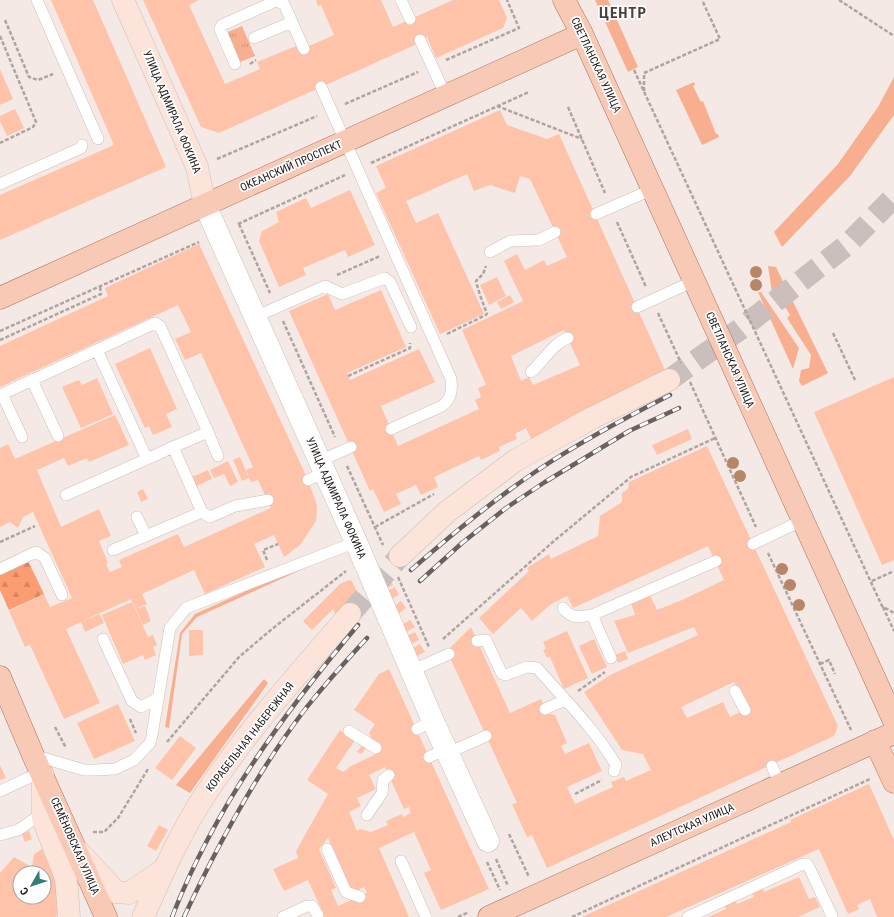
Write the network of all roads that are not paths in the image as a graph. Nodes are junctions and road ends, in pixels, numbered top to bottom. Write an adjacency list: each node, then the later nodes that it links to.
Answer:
1 (36, 0): 14 (lane)
2 (123, 0): 19 (main road, УЛИЦА АДМИРАЛА ФОКИНА)
3 (402, 0): 5 (lane)
4 (564, 0): 7 (main road, СВЕТЛАНСКАЯ УЛИЦА)
5 (410, 19)
6 (292, 22): 8 (lane); 10 (lane); 11 (lane)
7 (582, 34): 13 (main road, ОКЕАНСКИЙ ПРОСПЕКТ); 18 (main road, СВЕТЛАНСКАЯ УЛИЦА)
8 (254, 38)
9 (420, 40): 13 (lane)
10 (304, 49)
11 (235, 64)
12 (321, 87): 15 (lane)
13 (446, 96): 15 (main road, ОКЕАНСКИЙ ПРОСПЕКТ)
14 (98, 140)
15 (345, 141): 19 (main road, ОКЕАНСКИЙ ПРОСПЕКТ); 34 (lane)
16 (82, 145): 17 (lane)
17 (0, 184)
18 (653, 189): 20 (lane); 23 (main road, СВЕТЛАНСКАЯ УЛИЦА)
19 (205, 205): 24 (main road, ОКЕАНСКИЙ ПРОСПЕКТ); 26 (street, УЛИЦА АДМИРАЛА ФОКИНА)
20 (596, 214)
21 (555, 232): 22 (lane)
22 (490, 252)
23 (694, 281): 25 (lane); 47 (main road, СВЕТЛАНСКАЯ УЛИЦА)
24 (0, 298)
25 (637, 306)
26 (255, 317): 27 (lane); 42 (street, УЛИЦА АДМИРАЛА ФОКИНА)
27 (411, 327)
28 (568, 338): 30 (lane)
29 (97, 350): 32 (lane); 35 (lane); 41 (lane)
30 (531, 372)
31 (680, 375): 52 (main road)
32 (32, 380): 33 (lane); 36 (lane)
33 (1, 394): 37 (lane)
34 (391, 429)
35 (208, 432): 38 (lane); 40 (lane)
36 (58, 436)
37 (22, 437)
38 (173, 447): 41 (lane); 45 (lane)
39 (346, 449): 42 (lane)
40 (218, 456)
41 (146, 459): 43 (lane)
42 (318, 471): 49 (street, УЛИЦА АДМИРАЛА ФОКИНА)
43 (66, 495)
44 (268, 500): 45 (lane)
45 (202, 512): 48 (lane)
46 (137, 517): 48 (lane)
47 (803, 520): 50 (lane); 70 (main road, СВЕТЛАНСКАЯ УЛИЦА)
48 (146, 536): 51 (lane)
49 (356, 542): 63 (street, УЛИЦА АДМИРАЛА ФОКИНА); 66 (lane)
50 (757, 542)
51 (113, 550)
52 (393, 559)
53 (716, 561): 58 (lane)
54 (0, 569): 55 (lane)
55 (62, 595)
56 (563, 608): 58 (lane)
57 (350, 614): 88 (main road, КОРАБЕЛЬНАЯ НАБЕРЕЖНАЯ)
58 (592, 615): 62 (lane)
59 (103, 639): 66 (lane)
60 (477, 641): 67 (lane)
61 (449, 654): 63 (lane)
62 (610, 658)
63 (421, 667): 75 (street, УЛИЦА АДМИРАЛА ФОКИНА)
64 (0, 677): 76 (main road, СЕМЁНОВСКАЯ УЛИЦА)
65 (735, 691): 69 (lane)
66 (157, 700): 76 (lane)
67 (565, 700): 68 (lane); 77 (lane)
68 (545, 709)
69 (744, 710)
70 (894, 721)
71 (348, 731): 74 (lane)
72 (486, 736): 75 (lane)
73 (885, 737): 79 (main road); 90 (main road, АЛЕУТСКАЯ УЛИЦА)
74 (376, 748)
75 (441, 753): 84 (street, УЛИЦА АДМИРАЛА ФОКИНА)
76 (39, 768): 80 (lane); 81 (main road, СЕМЁНОВСКАЯ УЛИЦА); 86 (main road, СЕМЁНОВСКАЯ УЛИЦА)
77 (614, 771)
78 (389, 775): 82 (lane)
79 (894, 782)
80 (0, 791)
81 (43, 813): 83 (lane); 92 (main road, СЕМЁНОВСКАЯ УЛИЦА)
82 (367, 815)
83 (0, 835)
84 (488, 841)
85 (327, 849): 89 (lane)
86 (78, 852): 88 (main road); 93 (main road, СЕМЁНОВСКАЯ УЛИЦА)
87 (401, 861): 96 (lane)
88 (165, 869): 94 (main road, КОРАБЕЛЬНАЯ НАБЕРЕЖНАЯ)
89 (360, 897)
90 (505, 909)
91 (318, 915): 95 (lane)
92 (69, 917)
93 (106, 917)
94 (143, 917)
95 (283, 917)
96 (426, 917)
97 (688, 917): 98 (lane)
98 (831, 917)

